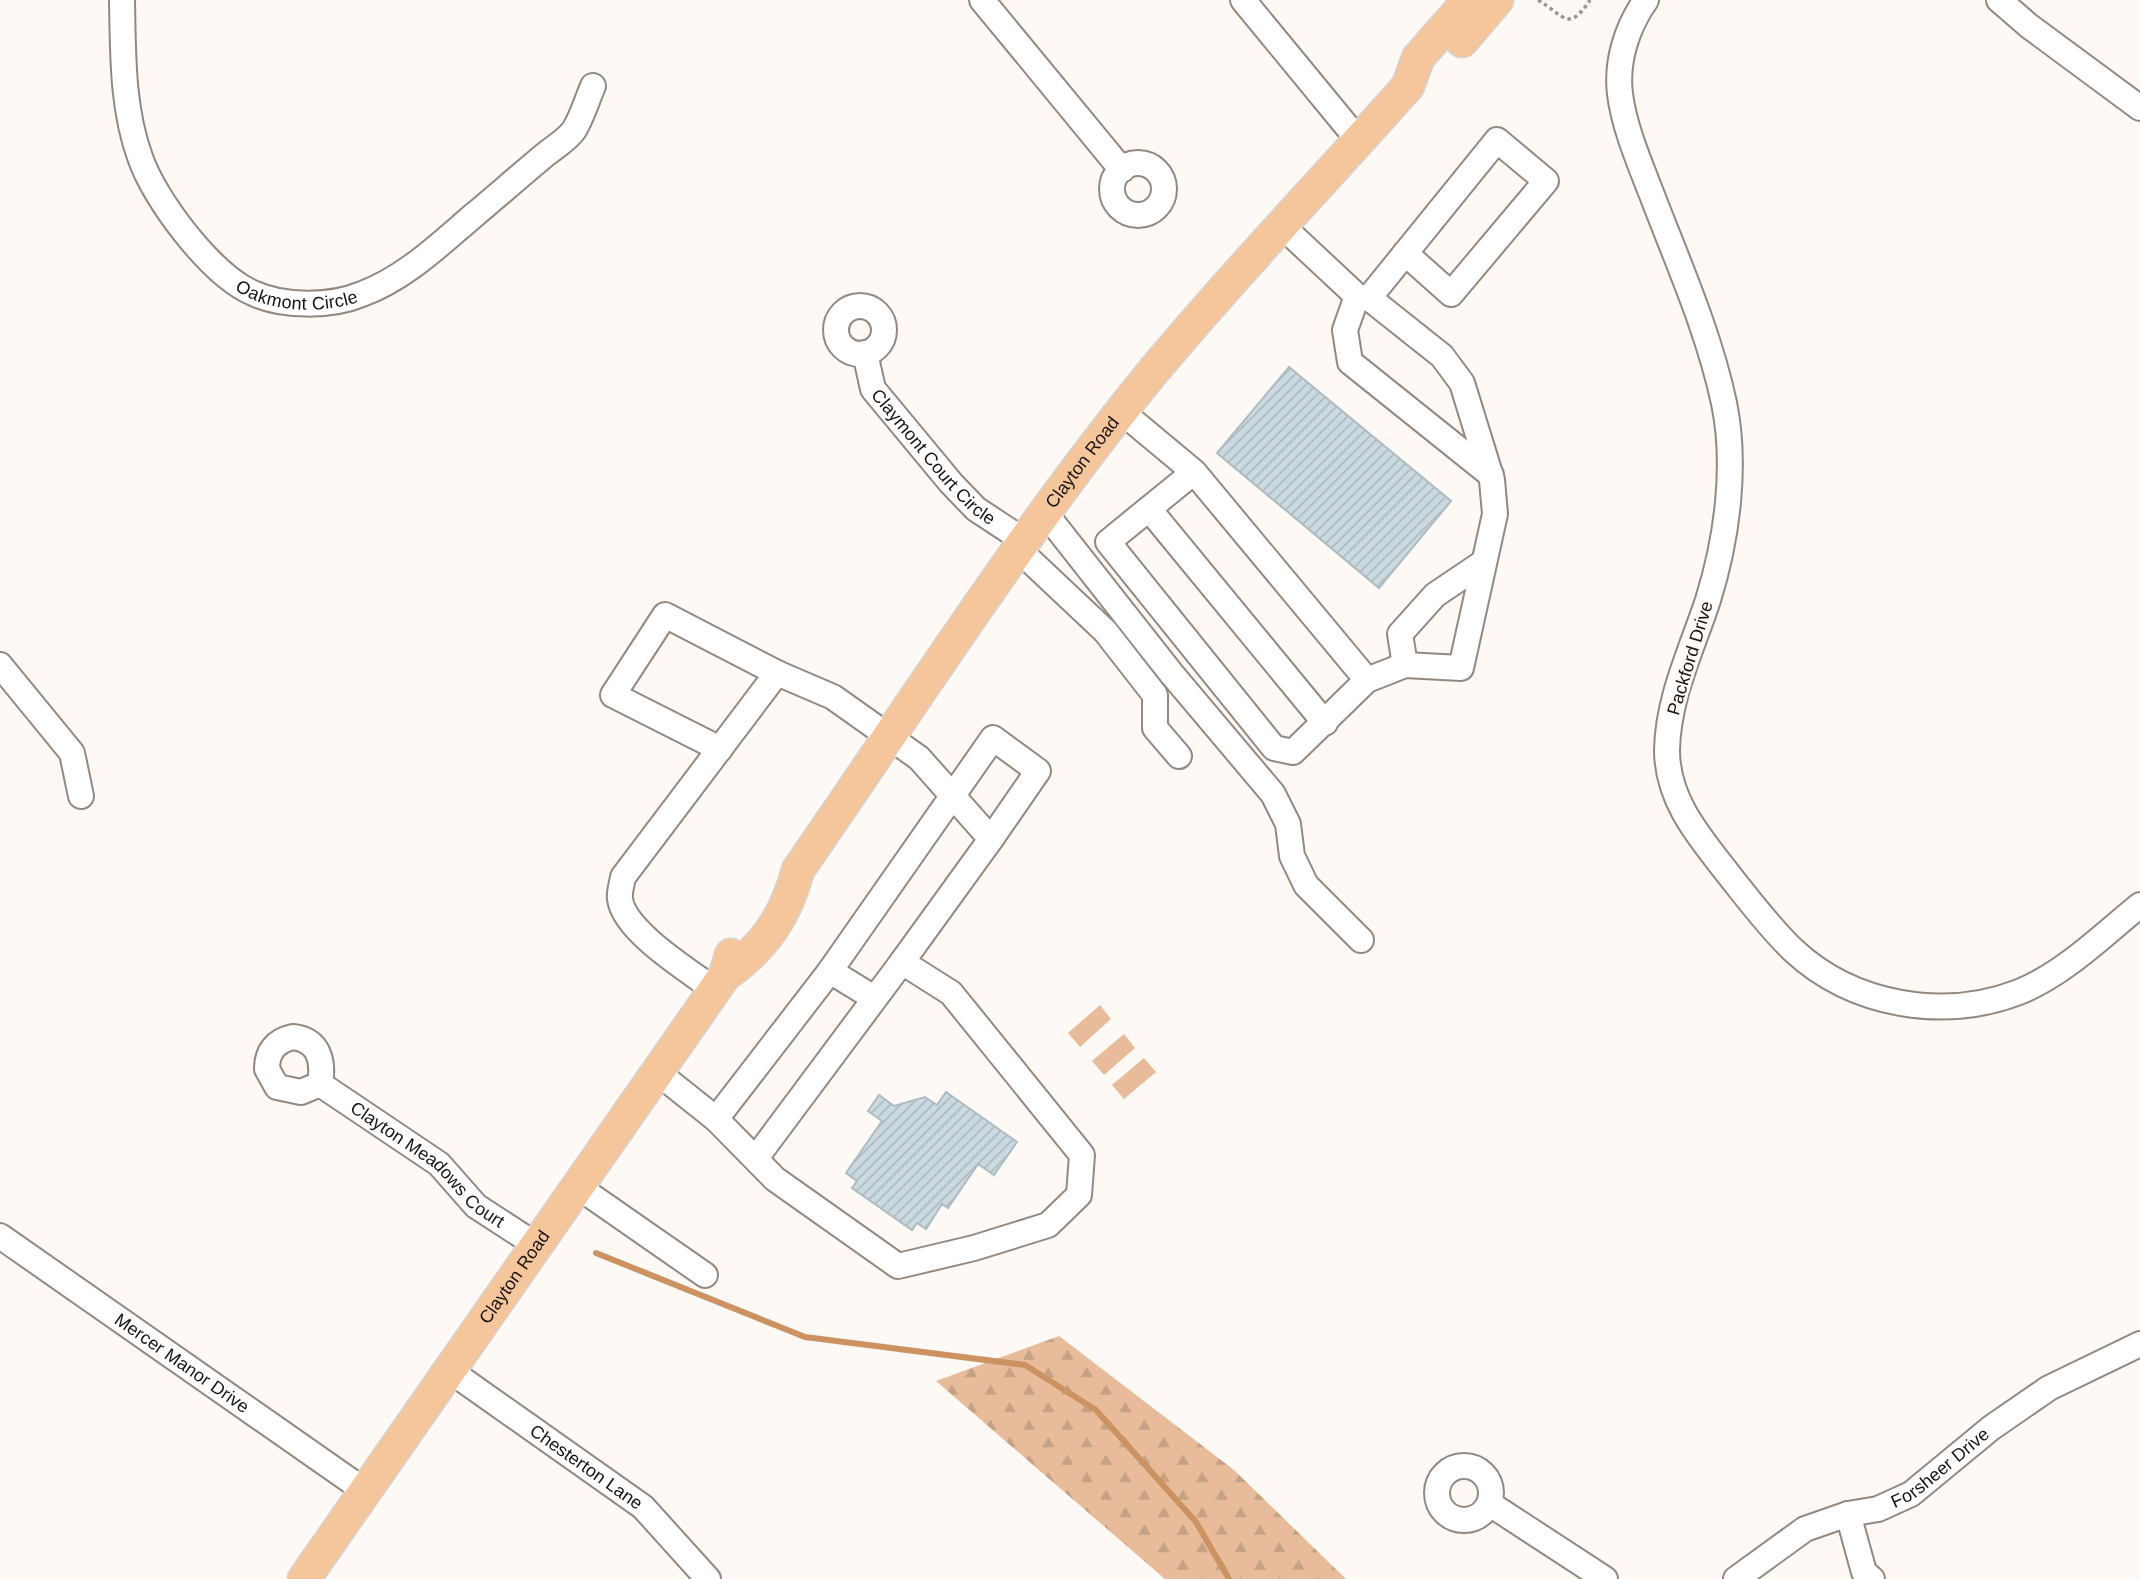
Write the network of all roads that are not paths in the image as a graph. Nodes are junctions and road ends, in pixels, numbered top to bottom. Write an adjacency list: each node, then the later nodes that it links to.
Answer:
1 (122, 0): 8 (street, Oakmont Circle)
2 (982, 0): 12 (street)
3 (1243, 0): 11 (street)
4 (1469, 0): 9 (main road, Clayton Road)
5 (1497, 0): 9 (main road, Clayton Road)
6 (1646, 0): 35 (street, Packford Drive)
7 (1999, 0): 10 (street)
8 (593, 86)
9 (1408, 86): 11 (main road, Clayton Road)
10 (2140, 108)
11 (1359, 141): 13 (main road, Clayton Road)
12 (1122, 170)
13 (1281, 225): 15 (street); 17 (main road, Clayton Road)
14 (1405, 253): 14 (street); 15 (street)
15 (1363, 297): 19 (street); 19 (street)
16 (865, 353): 22 (street, Claymont Court Circle)
17 (1122, 412): 18 (street); 21 (main road, Clayton Road)
18 (1194, 472): 20 (street); 27 (street)
19 (1491, 475): 23 (street)
20 (1149, 509): 28 (street); 28 (street)
21 (1046, 514): 22 (main road, Clayton Road); 36 (street)
22 (1023, 547): 29 (main road, Clayton Road); 31 (street, Claymont Court Circle)
23 (1484, 562): 25 (street); 25 (street)
24 (0, 665): 33 (street)
25 (1405, 665): 27 (street)
26 (778, 673): 29 (street); 30 (street); 30 (street)
27 (1367, 681): 28 (street)
28 (1325, 723)
29 (889, 739): 32 (street); 39 (main road, Clayton Road)
30 (720, 749): 39 (street)
31 (1179, 757)
32 (951, 794): 34 (street); 34 (street); 38 (street)
33 (80, 796)
34 (991, 839): 37 (street)
35 (2139, 908)
36 (1361, 940)
37 (902, 962): 40 (street); 44 (street)
38 (830, 971): 40 (street); 43 (street)
39 (720, 983): 41 (main road, Clayton Road)
40 (874, 998): 44 (street)
41 (657, 1072): 43 (street); 45 (main road, Clayton Road)
42 (320, 1084): 47 (street, Clayton Meadows Court)
43 (716, 1119): 44 (street)
44 (756, 1158)
45 (577, 1186): 47 (main road, Clayton Road); 48 (street)
46 (0, 1236): 51 (street, Mercer Manor Drive)
47 (536, 1245): 50 (main road, Clayton Road)
48 (705, 1275)
49 (2140, 1344): 53 (street, Forsheer Drive)
50 (449, 1370): 51 (main road, Clayton Road); 55 (street, Chesterton Lane)
51 (365, 1491): 54 (main road, Clayton Road)
52 (1490, 1504): 56 (street)
53 (1848, 1514): 57 (street, Forsheer Drive); 58 (street)
54 (304, 1579)
55 (708, 1579)
56 (1605, 1579)
57 (1736, 1579)
58 (1872, 1579)

